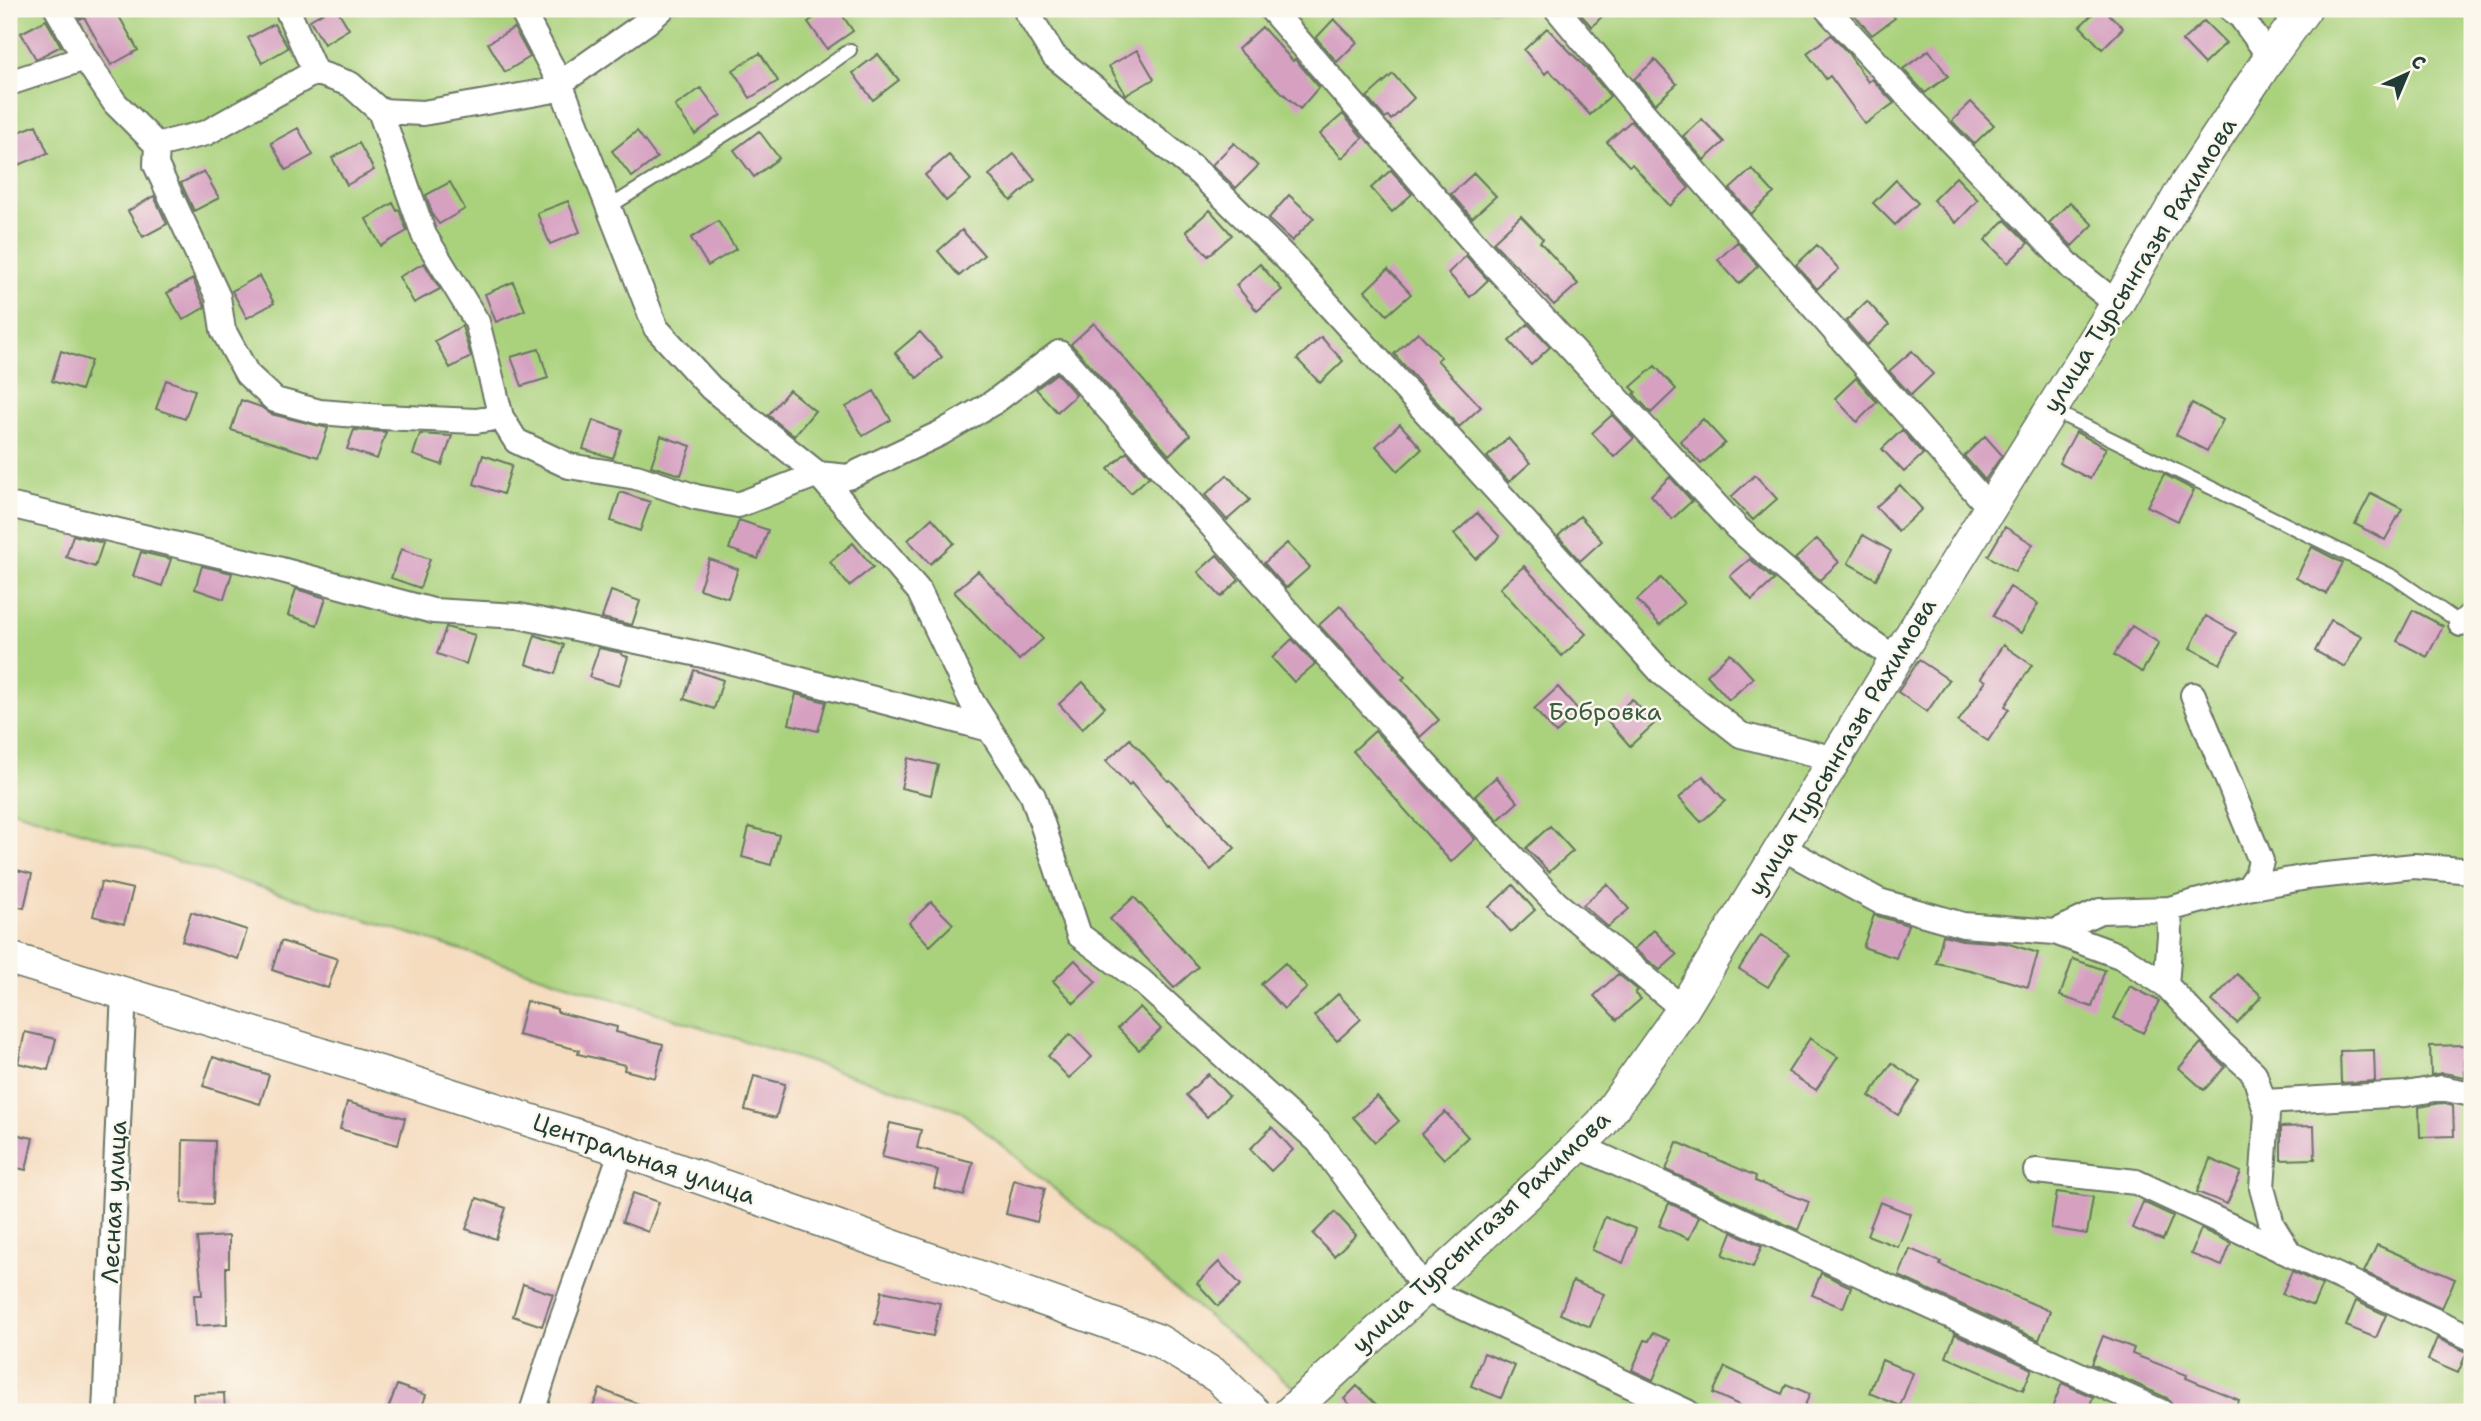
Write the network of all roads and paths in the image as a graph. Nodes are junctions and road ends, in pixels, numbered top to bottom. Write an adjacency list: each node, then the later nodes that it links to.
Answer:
1 (57, 9): 13 (street)
2 (287, 9): 14 (street)
3 (521, 9): 16 (street)
4 (662, 9): 16 (street)
5 (1025, 9): 30 (street)
6 (1271, 9): 27 (street)
7 (1557, 9): 25 (street)
8 (1827, 9): 20 (street)
9 (2231, 9): 12 (street)
10 (2305, 9): 12 (street, улица Турсынгазы Рахимова)
11 (850, 50): 19 (lane)
12 (2270, 57): 20 (street, улица Турсынгазы Рахимова)
13 (85, 58): 15 (street); 18 (street)
14 (315, 72): 17 (street); 18 (street)
15 (9, 83)
16 (560, 83): 17 (street); 19 (street)
17 (380, 111): 22 (street)
18 (157, 145): 22 (street)
19 (609, 207): 23 (street)
20 (2117, 304): 21 (street, улица Турсынгазы Рахимова)
21 (2050, 409): 25 (street, улица Турсынгазы Рахимова); 26 (lane)
22 (501, 417): 23 (street)
23 (818, 474): 29 (street); 39 (street)
24 (9, 505): 29 (street)
25 (1989, 507): 27 (street, улица Турсынгазы Рахимова)
26 (2469, 623)
27 (1896, 659): 30 (street, улица Турсынгазы Рахимова)
28 (2193, 695): 33 (street)
29 (989, 729): 46 (street)
30 (1835, 759): 31 (street, улица Турсынгазы Рахимова)
31 (1781, 847): 35 (street); 39 (street, улица Турсынгазы Рахимова)
32 (2472, 871): 33 (street)
33 (2248, 888): 34 (street)
34 (2169, 909): 35 (street); 37 (street)
35 (2055, 932): 37 (street)
36 (9, 958): 38 (street, Центральная улица)
37 (2166, 985): 41 (street)
38 (124, 992): 43 (street, Центральная улица); 48 (street, Лесная улица)
39 (1683, 1010): 42 (street, улица Турсынгазы Рахимова)
40 (2472, 1094): 41 (street)
41 (2264, 1102): 45 (street)
42 (1579, 1146): 46 (street, улица Турсынгазы Рахимова); 53 (street)
43 (622, 1150): 49 (street); 50 (street, Центральная улица)
44 (2036, 1171): 45 (street)
45 (2290, 1254): 47 (street)
46 (1424, 1289): 51 (street, улица Турсынгазы Рахимова); 52 (street)
47 (2472, 1338)
48 (105, 1412)
49 (532, 1412)
50 (1254, 1412)
51 (1290, 1412)
52 (1687, 1412)
53 (2161, 1412)

